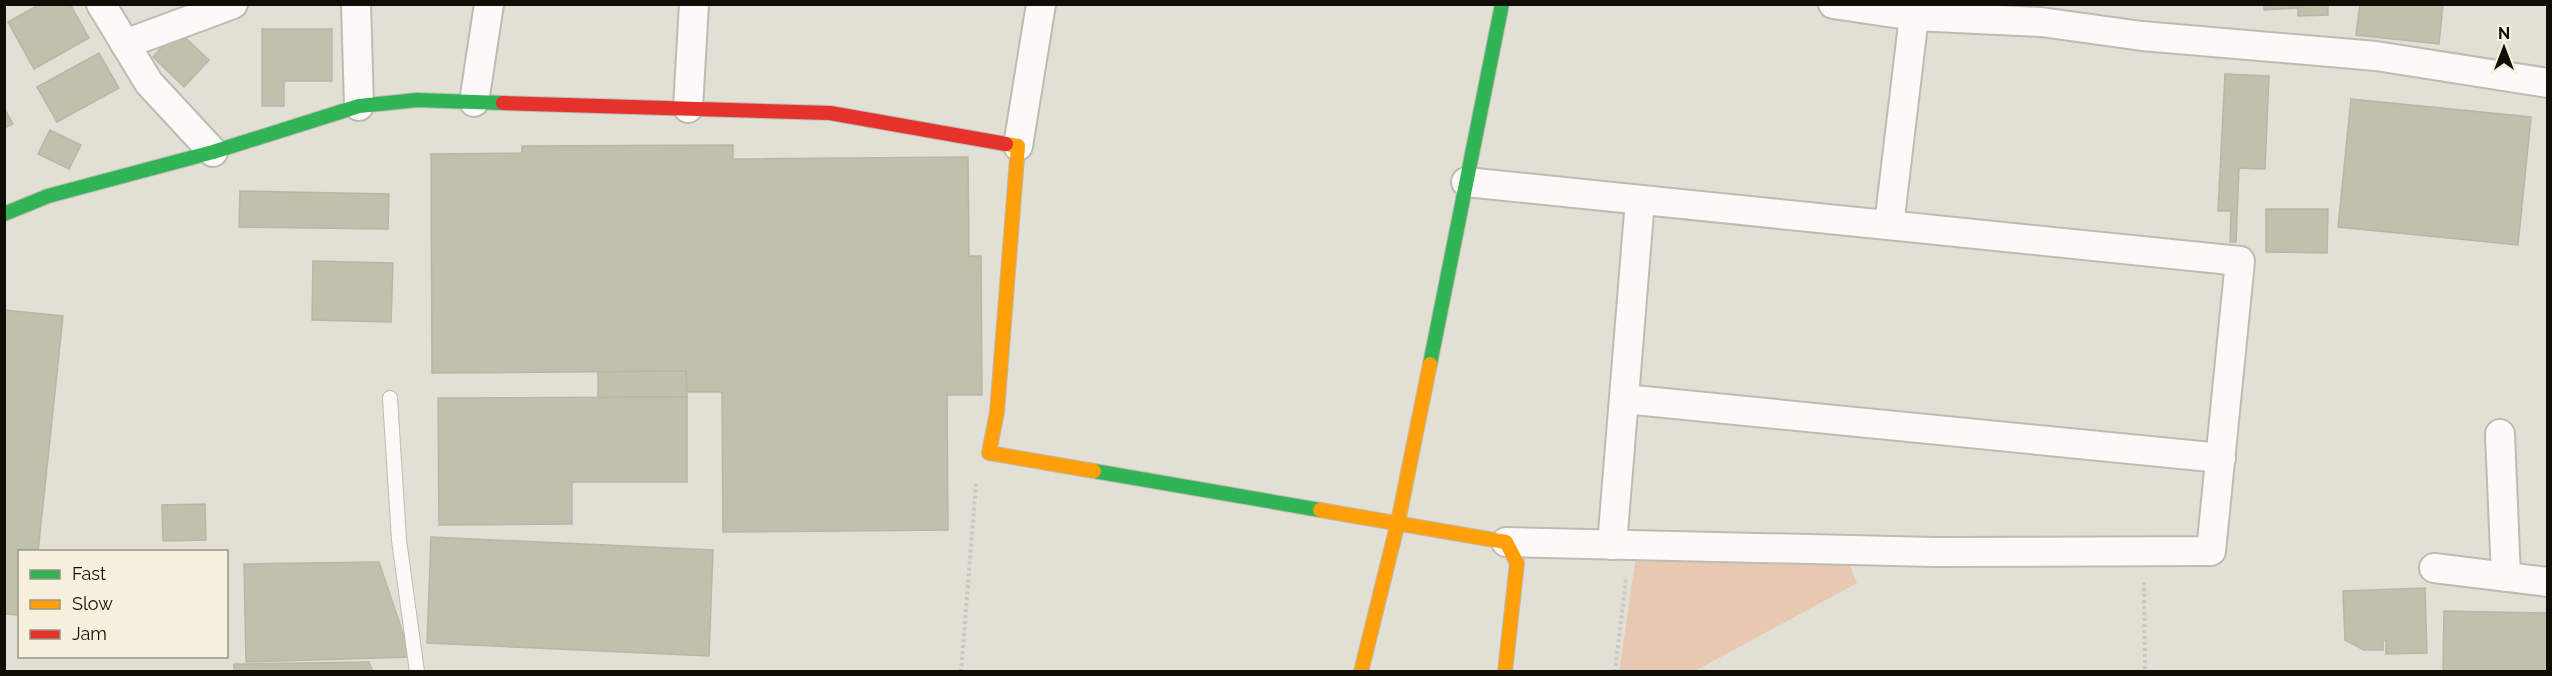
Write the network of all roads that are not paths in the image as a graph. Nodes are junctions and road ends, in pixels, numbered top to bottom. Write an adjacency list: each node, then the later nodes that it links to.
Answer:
1 (101, 4): 10 (street)
2 (233, 4): 10 (street)
3 (356, 4): 13 (street)
4 (489, 4): 12 (street)
5 (694, 4): 14 (street)
6 (1041, 4): 15 (street)
7 (1502, 4): 17 (street)
8 (1833, 4): 9 (street)
9 (1914, 16): 11 (street); 20 (street)
10 (125, 44): 16 (street)
11 (2547, 83)
12 (474, 102): 13 (street); 14 (street)
13 (359, 106): 16 (street)
14 (688, 108): 15 (street)
15 (1018, 146): 25 (street)
16 (213, 152): 19 (street)
17 (1466, 182): 18 (street); 25 (street)
18 (1640, 200): 20 (street); 22 (street)
19 (4, 214)
20 (1889, 225): 24 (street)
21 (390, 398): 31 (lane)
22 (1624, 399): 24 (street); 27 (street)
23 (2500, 434): 29 (street)
24 (2221, 458): 27 (street)
25 (1398, 522): 26 (street); 32 (street)
26 (1506, 542): 27 (street); 33 (street)
27 (1621, 545)
28 (2434, 568): 29 (street)
29 (2506, 577): 30 (street)
30 (2547, 582)
31 (417, 672)
32 (1361, 672)
33 (1505, 672)

